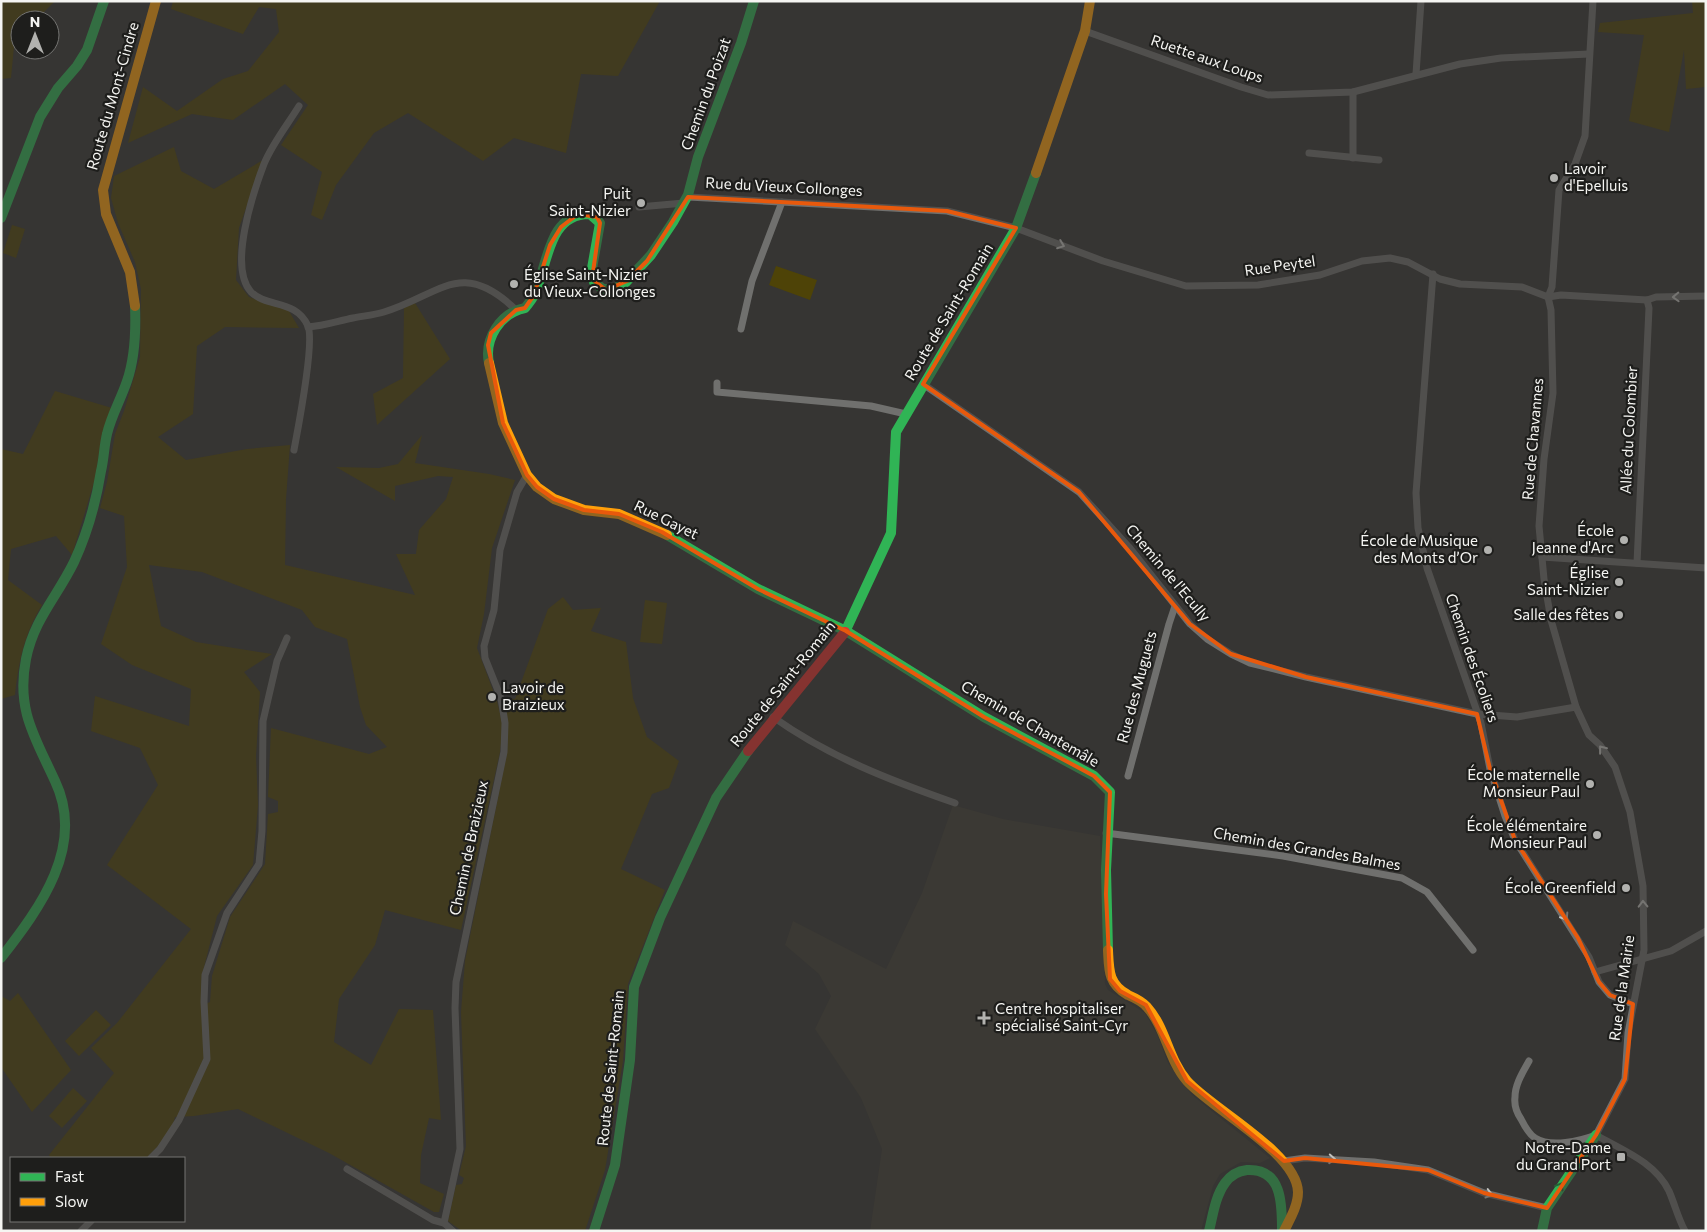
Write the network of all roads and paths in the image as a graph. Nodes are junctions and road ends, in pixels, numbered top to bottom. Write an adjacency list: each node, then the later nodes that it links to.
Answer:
1 (104, 1): 18 (street)
2 (156, 1): 46 (street, Route du Mont-Cindre)
3 (754, 1): 15 (street, Chemin du Poizat)
4 (1090, 1): 7 (street, Route de Saint-Romain)
5 (1422, 1): 9 (street)
6 (1593, 1): 8 (street, Rue de Chavannes)
7 (1085, 30): 10 (street, Ruette aux Loups); 19 (street, Route de Saint-Romain)
8 (1589, 54): 9 (street, Ruette aux Loups); 22 (street, Rue de Chavannes)
9 (1416, 74): 10 (street, Ruette aux Loups)
10 (1352, 92): 13 (street)
11 (299, 106): 25 (street)
12 (1309, 154): 13 (street)
13 (1353, 158): 14 (street)
14 (1379, 160)
15 (686, 200): 16 (street, Rue du Vieux Collonges); 17 (street, Rue du Vieux Collonges); 24 (street)
16 (782, 202): 19 (street, Rue du Vieux Collonges); 26 (street)
17 (639, 207)
18 (1, 218)
19 (1016, 228): 20 (street, Rue Peytel, one-way to 20); 28 (street, Route de Saint-Romain)
20 (1433, 274): 22 (street, Rue Peytel); 39 (street, Chemin des Écoliers)
21 (1706, 296): 23 (street, one-way to 23)
22 (1548, 297): 23 (street); 32 (street, Rue de Chavannes)
23 (1647, 300): 33 (street, Allée du Colombier)
24 (516, 310): 25 (street); 31 (street, Rue Gayet)
25 (308, 327): 30 (street)
26 (740, 329)
27 (717, 383): 29 (street)
28 (923, 384): 29 (street, Route de Saint-Romain); 35 (street, Chemin de l'Ecully)
29 (906, 414): 36 (street, Route de Saint-Romain)
30 (294, 450)
31 (527, 475): 36 (street, Rue Gayet); 57 (street, Chemin de Braizieux)
32 (1542, 557): 33 (street); 38 (street, Rue de la Mairie)
33 (1637, 563): 34 (street)
34 (1706, 568)
35 (1176, 606): 39 (street, Chemin de l'Ecully); 41 (street, Rue des Muguets)
36 (846, 631): 40 (street, Route de Saint-Romain); 43 (street, Chemin de Chantemâle)
37 (287, 638): 52 (street)
38 (1576, 707): 39 (street, Chemin de l'Ecully); 47 (street, Rue de la Mairie, one-way to 38)
39 (1477, 714): 48 (street, Chemin des Écoliers, one-way to 48)
40 (774, 717): 42 (street); 60 (street, Route de Saint-Romain)
41 (1128, 776)
42 (956, 803)
43 (1106, 833): 45 (street, Chemin des Grandes Balmes); 53 (street, Chemin de Chantemâle)
44 (1706, 931): 47 (street)
45 (1473, 950)
46 (1, 958)
47 (1643, 961): 48 (street); 49 (street, Rue de la Mairie)
48 (1595, 972): 49 (street, Chemin des Écoliers)
49 (1633, 1004): 51 (street, Rue de la Mairie)
50 (1529, 1061): 51 (street)
51 (1596, 1135): 55 (street, one-way to 51); 64 (street)
52 (152, 1157)
53 (1284, 1161): 55 (street, one-way to 55); 62 (street, Chemin de Chantemâle)
54 (347, 1169): 57 (street)
55 (1547, 1208): 63 (street)
56 (90, 1222): 58 (street)
57 (444, 1222): 59 (street)
58 (81, 1231)
59 (453, 1231)
60 (594, 1231)
61 (1209, 1231): 62 (street)
62 (1283, 1231)
63 (1542, 1231)
64 (1685, 1231)

